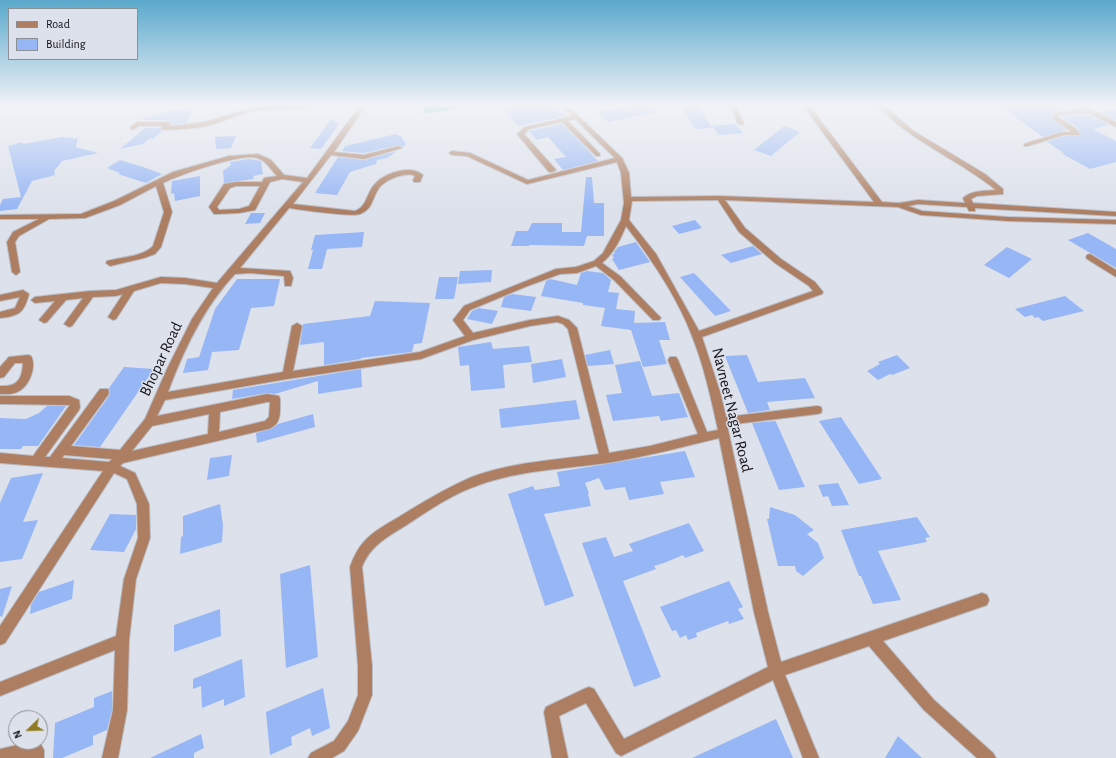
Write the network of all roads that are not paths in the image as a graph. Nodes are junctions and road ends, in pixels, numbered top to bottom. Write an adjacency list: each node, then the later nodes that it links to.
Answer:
1 (338, 139): 10 (street, Bhopar Road)
2 (525, 139): 14 (street)
3 (582, 139): 12 (street)
4 (600, 139): 13 (street)
5 (831, 139): 22 (street)
6 (925, 139): 24 (street)
7 (1044, 139): 8 (street)
8 (1026, 145)
9 (399, 148): 10 (street)
10 (328, 153): 16 (street, Bhopar Road)
11 (452, 153): 13 (street)
12 (598, 155)
13 (620, 159): 21 (street)
14 (552, 170)
15 (282, 177): 16 (street); 18 (street); 19 (street)
16 (308, 180): 25 (street, Bhopar Road)
17 (417, 180): 25 (street)
18 (159, 183): 29 (street); 35 (street)
19 (265, 184): 19 (street)
20 (720, 198): 21 (street); 22 (street); 53 (street)
21 (627, 199): 31 (street)
22 (880, 205): 23 (street)
23 (899, 205): 24 (street); 30 (street)
24 (970, 205): 26 (street); 30 (street)
25 (288, 206): 37 (street, Bhopar Road)
26 (1116, 214)
27 (0, 217): 28 (street)
28 (10, 217): 29 (street); 33 (street)
29 (48, 217): 38 (street)
30 (975, 217): 32 (street)
31 (625, 220): 36 (street); 53 (street, Navneet Nagar Road)
32 (1116, 222)
33 (0, 223)
34 (1090, 257): 39 (street)
35 (110, 262)
36 (597, 263): 49 (street); 54 (street)
37 (233, 271): 40 (street); 41 (street, Bhopar Road)
38 (16, 272)
39 (1116, 274)
40 (288, 284)
41 (219, 286): 42 (street); 60 (street, Bhopar Road)
42 (130, 290): 43 (street); 48 (street)
43 (90, 294): 44 (street); 51 (street)
44 (63, 297): 46 (street); 50 (street)
45 (0, 298): 47 (street)
46 (35, 300)
47 (0, 315)
48 (113, 317)
49 (656, 318)
50 (44, 320)
51 (69, 324)
52 (297, 326): 57 (street)
53 (697, 335): 64 (street, Navneet Nagar Road)
54 (471, 337): 57 (street); 69 (street)
55 (673, 360): 66 (street)
56 (0, 374): 59 (street)
57 (287, 375): 60 (street)
58 (104, 392): 67 (street)
59 (1, 393): 70 (street)
60 (161, 397): 63 (street, Bhopar Road)
61 (215, 408): 63 (street); 65 (street); 65 (street)
62 (817, 410): 64 (street)
63 (149, 422): 71 (street, Bhopar Road)
64 (722, 428): 66 (street); 77 (street, Navneet Nagar Road)
65 (213, 437): 71 (street)
66 (704, 437): 69 (street)
67 (62, 450): 71 (street); 72 (street)
68 (0, 458): 70 (street)
69 (605, 458): 82 (street)
70 (36, 460): 72 (street)
71 (117, 460): 72 (street); 74 (street, Bhopar Road); 76 (street)
72 (53, 462)
73 (982, 600): 75 (street)
74 (0, 638)
75 (871, 638): 77 (street); 85 (street)
76 (122, 640): 78 (street); 81 (street)
77 (776, 671): 83 (street); 84 (street, Navneet Nagar Road)
78 (0, 689)
79 (0, 757): 80 (street)
80 (36, 758)
81 (110, 758)
82 (316, 758)
83 (560, 758)
84 (811, 758)
85 (988, 758)

